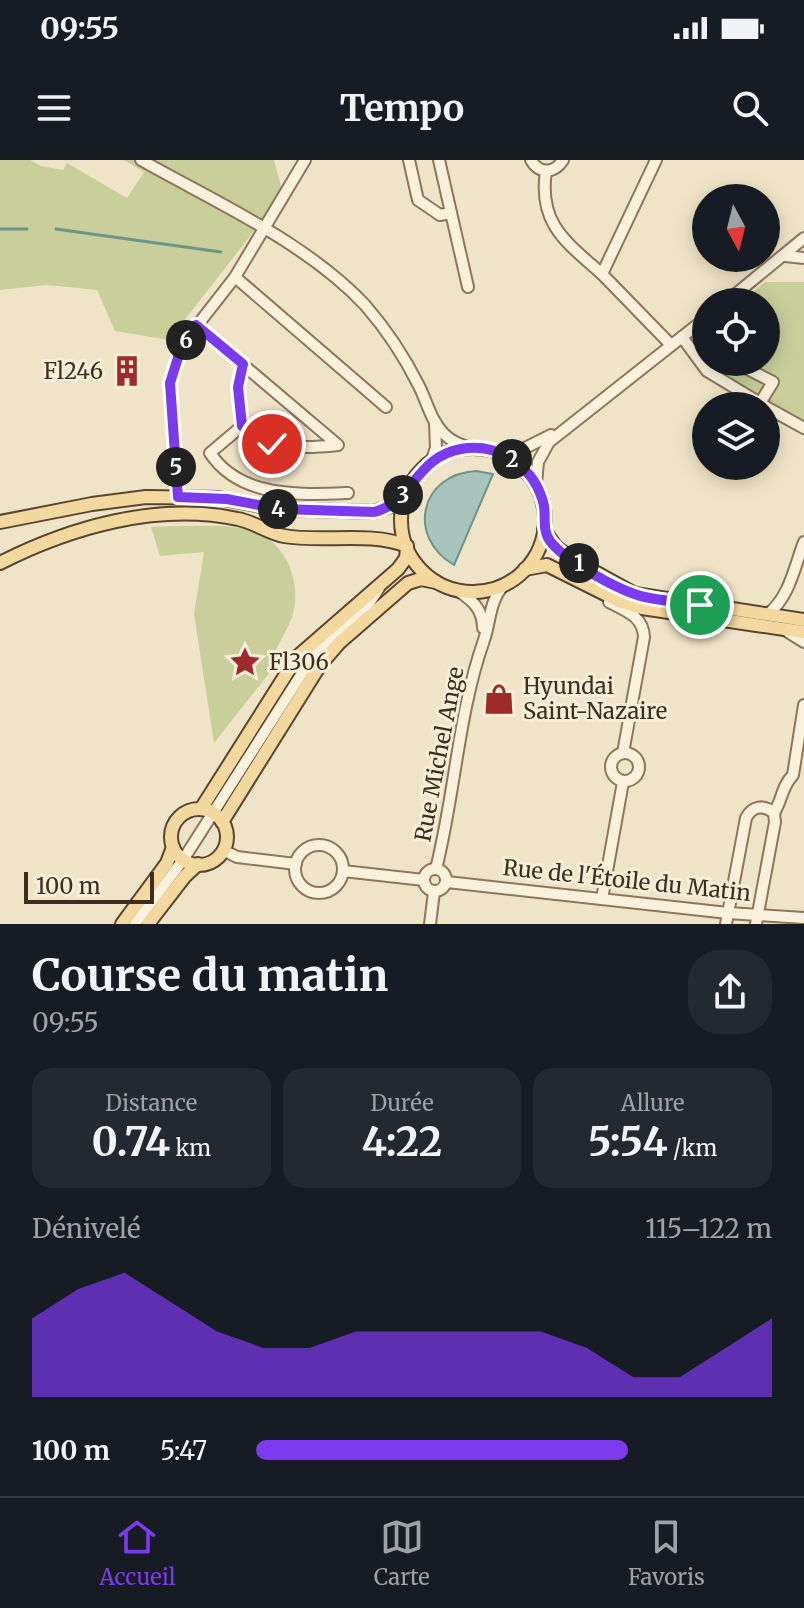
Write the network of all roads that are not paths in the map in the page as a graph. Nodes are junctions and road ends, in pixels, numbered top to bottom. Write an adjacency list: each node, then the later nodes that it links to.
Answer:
1 (141, 160): 10 (street)
2 (305, 160): 10 (street)
3 (409, 160): 9 (street)
4 (439, 160): 9 (street)
5 (531, 160): 8 (street)
6 (563, 160): 8 (street)
7 (656, 160): 14 (street)
8 (546, 171): 14 (street)
9 (451, 213): 16 (street)
10 (264, 230): 15 (street); 30 (street)
11 (804, 238): 12 (street)
12 (785, 256): 13 (street); 17 (street)
13 (804, 258)
14 (602, 274): 21 (street)
15 (235, 277): 18 (street); 28 (street)
16 (468, 287)
17 (744, 288)
18 (196, 325): 23 (street); 40 (street)
19 (692, 329): 20 (street)
20 (682, 337): 21 (street); 22 (street)
21 (671, 345): 32 (street)
22 (692, 351)
23 (243, 364): 31 (street); 31 (street)
24 (713, 376): 26 (street)
25 (761, 376): 27 (street)
26 (740, 392)
27 (769, 392)
28 (386, 407)
29 (780, 414): 33 (street)
30 (434, 422): 34 (street); 36 (street)
31 (242, 426): 39 (street)
32 (567, 427): 35 (street); 37 (street)
33 (804, 428)
34 (471, 448): 35 (main road); 36 (main road)
35 (502, 454): 37 (main road)
36 (431, 462): 38 (main road)
37 (536, 484): 42 (main road)
38 (410, 486): 40 (main road); 44 (main road)
39 (348, 493)
40 (178, 497): 41 (main road)
41 (0, 522)
42 (544, 530): 46 (main road); 54 (main road)
43 (804, 542): 54 (street)
44 (407, 546): 45 (main road); 47 (main road); 49 (main road)
45 (0, 563)
46 (525, 569): 48 (main road); 51 (main road)
47 (439, 583): 50 (main road); 52 (main road)
48 (505, 584): 50 (main road); 58 (street, Rue Michel Ange)
49 (380, 587): 53 (street); 63 (main road)
50 (457, 590): 58 (street, Rue Michel Ange)
51 (596, 590): 54 (main road); 60 (street)
52 (387, 602): 53 (street); 63 (main road)
53 (366, 608): 63 (street)
54 (769, 620): 55 (main road); 56 (main road); 57 (street)
55 (804, 620)
56 (804, 632)
57 (804, 642)
58 (481, 646): 69 (street, Rue Michel Ange)
59 (804, 705): 62 (street)
60 (623, 753): 61 (street); 61 (street)
61 (623, 782): 74 (street)
62 (774, 813): 75 (street); 76 (street)
63 (212, 814): 64 (main road); 65 (main road); 66 (street)
64 (173, 847): 66 (main road); 78 (main road)
65 (223, 850): 67 (main road); 68 (street)
66 (183, 860): 67 (main road); 79 (street)
67 (198, 864): 80 (main road)
68 (296, 864): 70 (street); 70 (street)
69 (436, 869): 71 (street); 72 (street)
70 (343, 871): 71 (street)
71 (424, 880): 73 (street)
72 (447, 882): 73 (street); 74 (street, Rue de l'Étoile du Matin)
73 (434, 892): 81 (street)
74 (602, 899): 75 (street, Rue de l'Étoile du Matin)
75 (727, 918): 76 (street, Rue de l'Étoile du Matin)
76 (757, 918): 77 (street, Rue de l'Étoile du Matin)
77 (804, 918)
78 (122, 924)
79 (135, 924)
80 (148, 924)
81 (430, 924)

